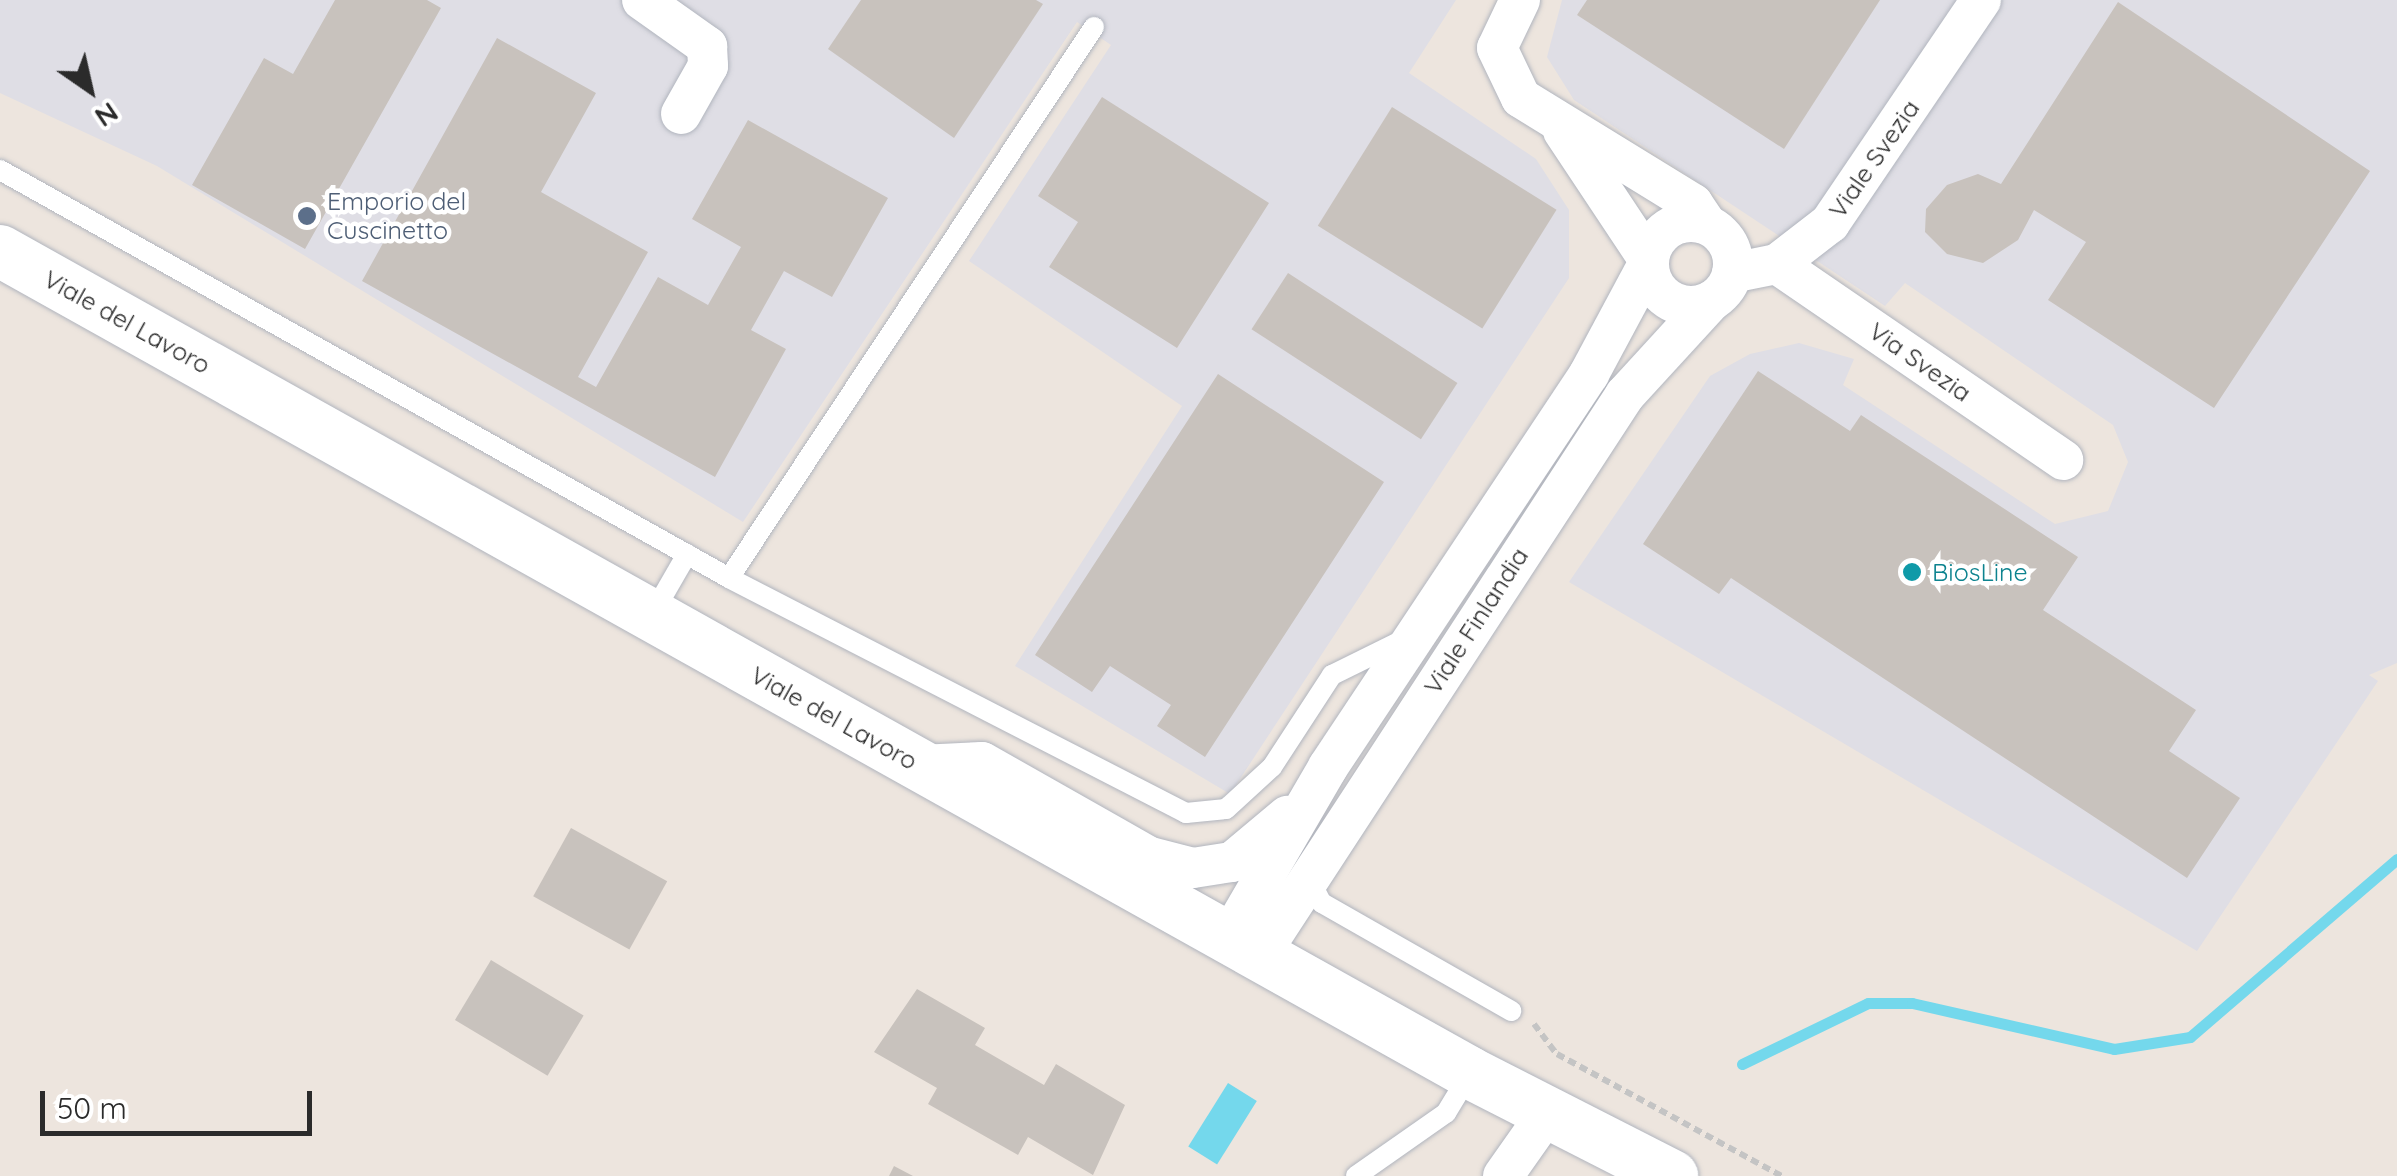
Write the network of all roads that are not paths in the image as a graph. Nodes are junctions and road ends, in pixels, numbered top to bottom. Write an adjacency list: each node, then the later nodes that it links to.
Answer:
1 (642, 0): 5 (street)
2 (1520, 0): 6 (street)
3 (1981, 0): 11 (street, Viale Svezia)
4 (1094, 28): 15 (lane)
5 (681, 114)
6 (1561, 128): 8 (street); 10 (street)
7 (0, 170): 14 (lane)
8 (1708, 225): 10 (street, Viale Finlandia); 12 (street)
9 (0, 251): 16 (street, Viale del Lavoro)
10 (1648, 262): 12 (street); 17 (street, Viale Finlandia)
11 (1777, 264): 12 (street, Viale Svezia); 13 (street, Via Svezia)
12 (1721, 287): 20 (street, Viale Finlandia)
13 (2064, 460)
14 (688, 554): 15 (lane); 16 (lane)
15 (729, 578): 17 (lane)
16 (650, 616): 18 (street, Viale del Lavoro)
17 (1418, 632): 19 (street, Viale Finlandia)
18 (920, 765): 19 (street, Viale Finlandia); 21 (street, Viale del Lavoro)
19 (1328, 767): 21 (street, Viale Finlandia)
20 (1308, 877): 21 (street, Viale Finlandia); 22 (lane)
21 (1243, 947): 23 (street, Viale del Lavoro)
22 (1512, 1011)
23 (1470, 1073): 24 (street, Viale del Lavoro); 25 (lane)
24 (1548, 1112): 26 (street); 27 (street, Viale del Lavoro)
25 (1356, 1176)
26 (1503, 1176)
27 (1672, 1176)

